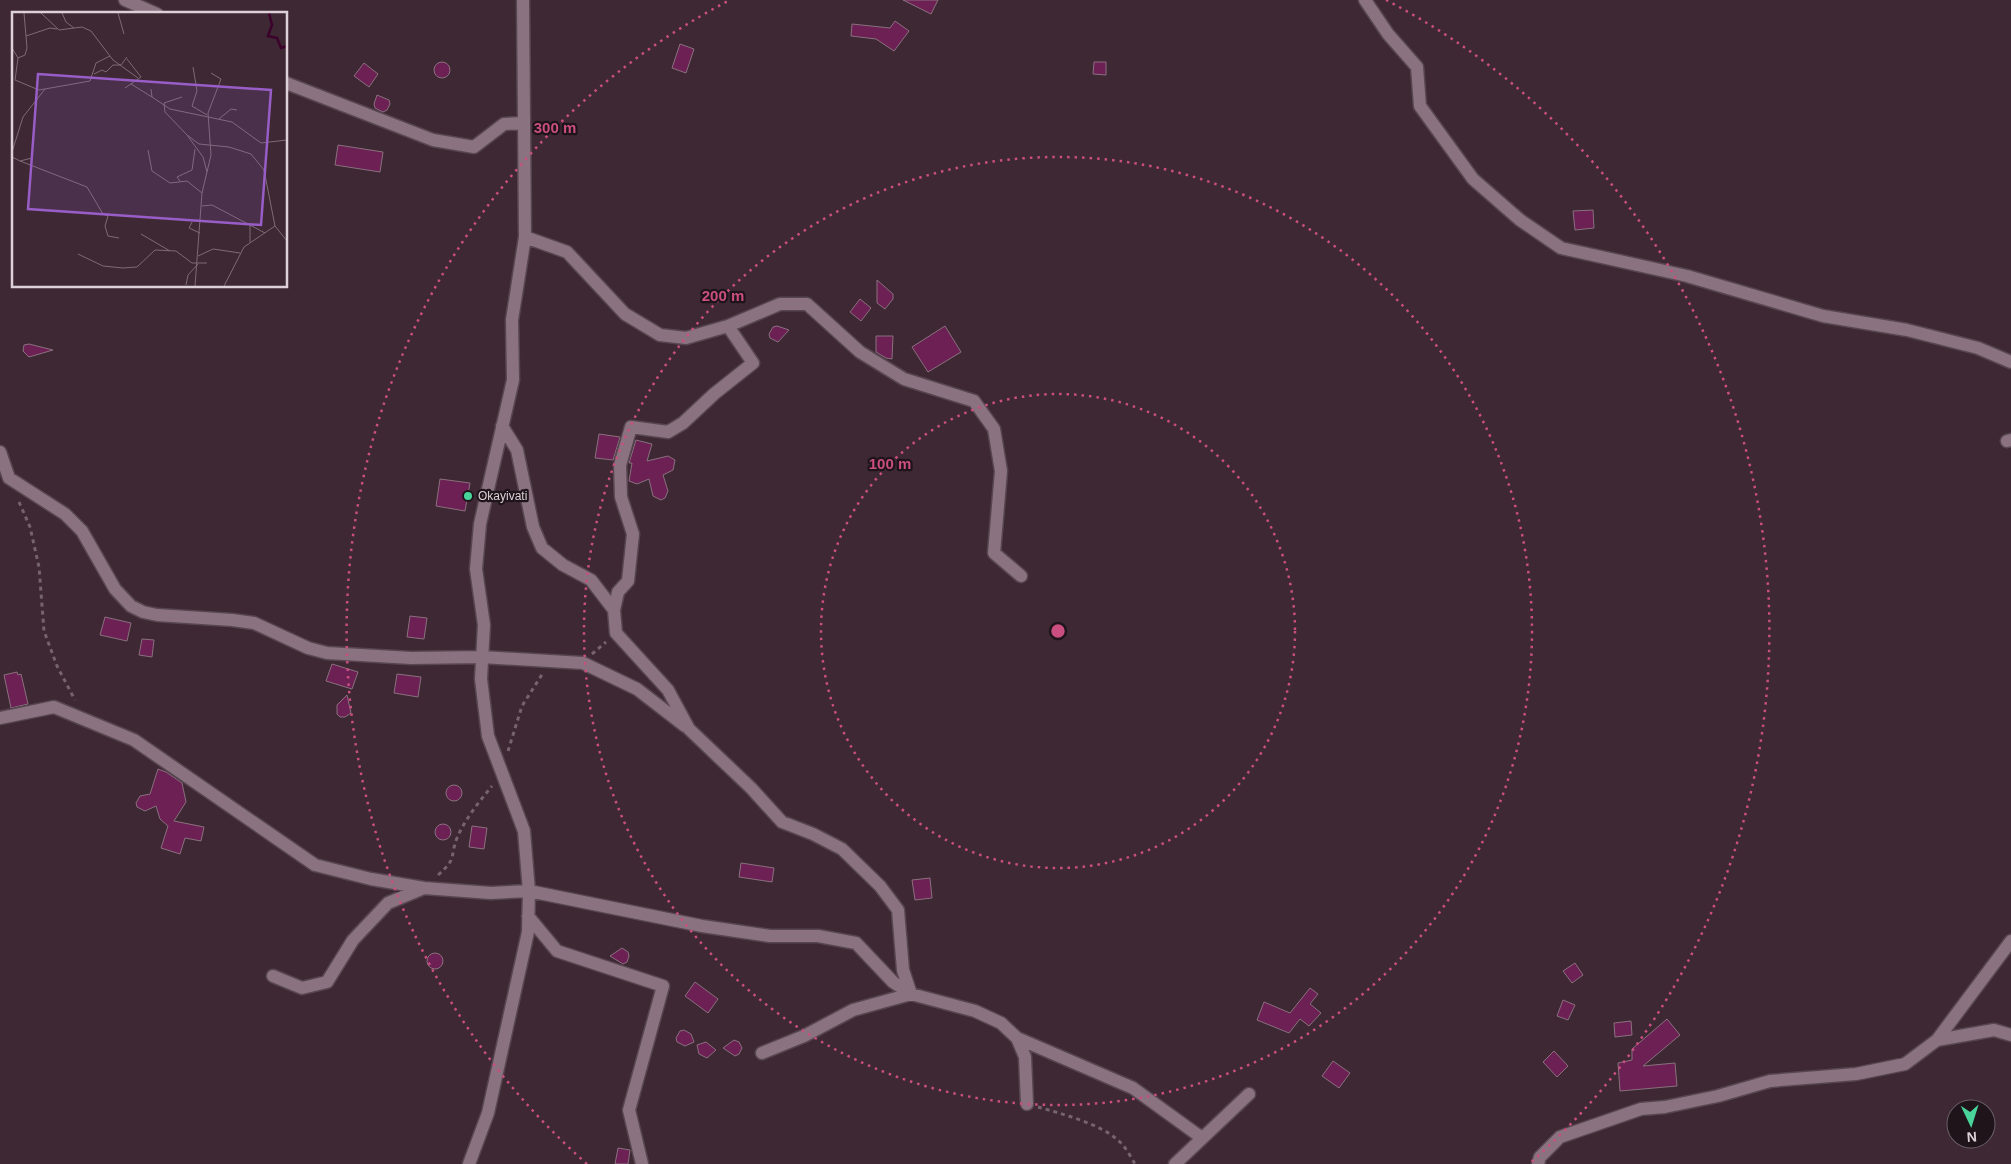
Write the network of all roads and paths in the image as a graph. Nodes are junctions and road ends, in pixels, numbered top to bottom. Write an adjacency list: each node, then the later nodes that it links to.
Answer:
1 (124, 0): 4 (street)
2 (523, 0): 6 (street)
3 (1365, 0): 9 (street)
4 (152, 12)
5 (288, 84): 6 (street)
6 (523, 123): 7 (street)
7 (525, 237): 8 (street); 10 (street)
8 (728, 326): 13 (street); 14 (street)
9 (2011, 362)
10 (502, 426): 14 (street); 16 (street)
11 (0, 452): 12 (street)
12 (4, 483): 16 (street); 19 (path)
13 (1022, 576)
14 (614, 610): 15 (street)
15 (616, 633): 17 (path); 20 (street)
16 (482, 657): 17 (street); 22 (street)
17 (583, 663): 20 (street)
18 (0, 718): 19 (street)
19 (86, 720): 21 (street)
20 (689, 729): 26 (street)
21 (424, 888): 22 (street); 25 (street)
22 (528, 891): 23 (street); 26 (street)
23 (528, 916): 34 (street); 35 (street)
24 (2011, 941): 29 (street)
25 (273, 976)
26 (911, 994): 28 (street); 30 (street)
27 (2011, 1035): 29 (street)
28 (1017, 1038): 32 (street); 33 (street)
29 (1937, 1040): 38 (street)
30 (762, 1053)
31 (1249, 1094): 33 (street)
32 (1027, 1104): 36 (path)
33 (1202, 1138): 37 (street)
34 (469, 1164)
35 (642, 1164)
36 (1135, 1164)
37 (1175, 1164)
38 (1538, 1164)

